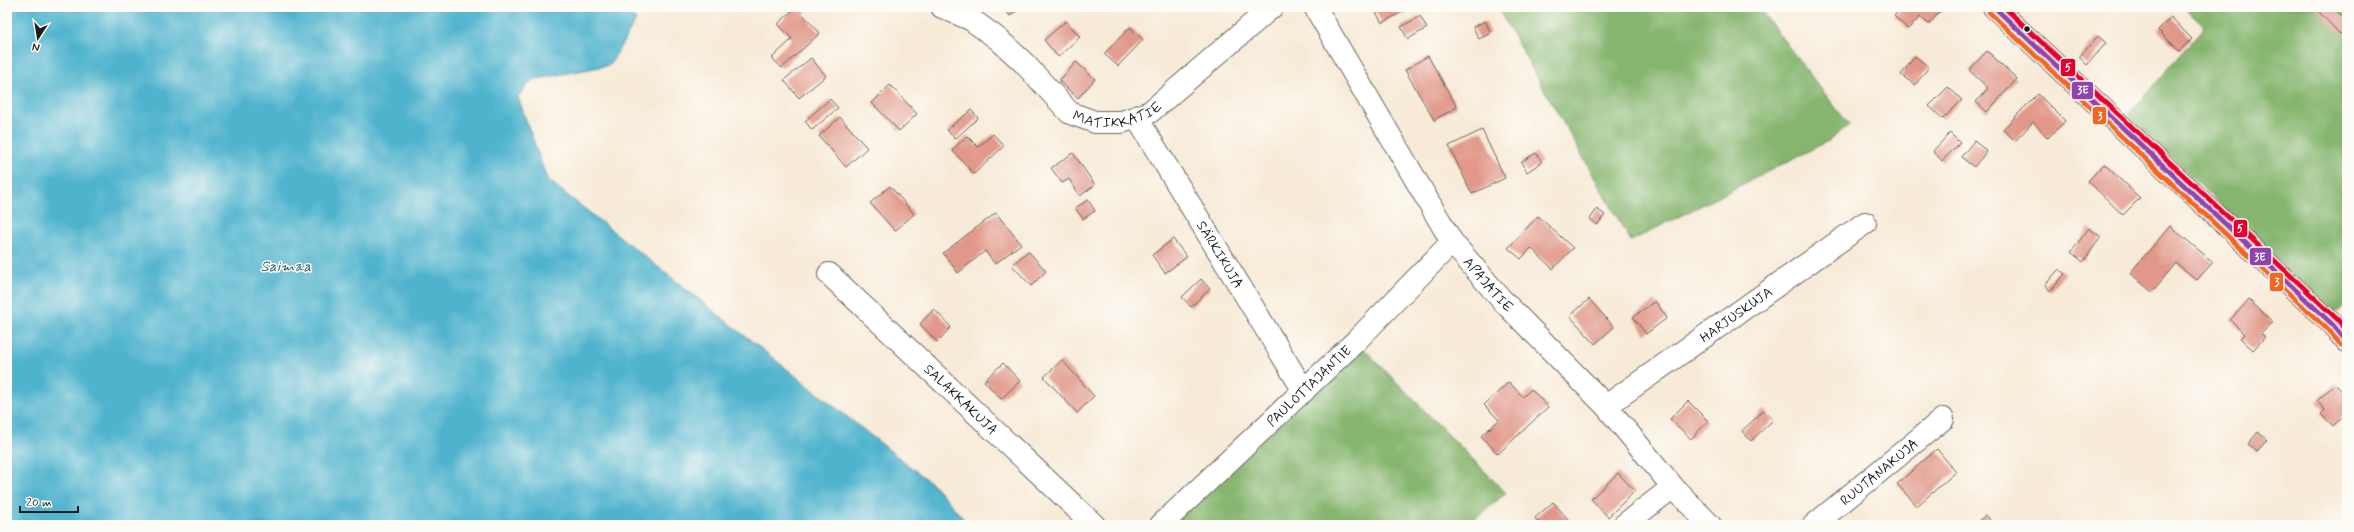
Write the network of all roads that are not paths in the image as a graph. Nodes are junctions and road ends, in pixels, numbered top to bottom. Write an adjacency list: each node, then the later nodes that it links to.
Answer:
1 (942, 7): 5 (street, MATIKKATIE)
2 (1272, 7): 5 (street, MATIKKATIE)
3 (1316, 7): 7 (street, APAJATIE)
4 (1994, 7): 9 (street)
5 (1137, 118): 11 (street, SÄRKIKUJA)
6 (1865, 223): 12 (street, HARJUSKUJA)
7 (1452, 242): 11 (street, PAULOTTAJANTIE); 12 (street, APAJATIE)
8 (829, 274): 15 (street, SALAKKAKUJA)
9 (2340, 319): 10 (street)
10 (2347, 342)
11 (1304, 391): 16 (street, PAULOTTAJANTIE)
12 (1606, 406): 14 (street, APAJATIE)
13 (1943, 419): 19 (street, RUUTANAKUJA)
14 (1673, 487): 17 (street); 18 (street, APAJATIE)
15 (1094, 525)
16 (1161, 525)
17 (1624, 525)
18 (1710, 525)
19 (1814, 525)

